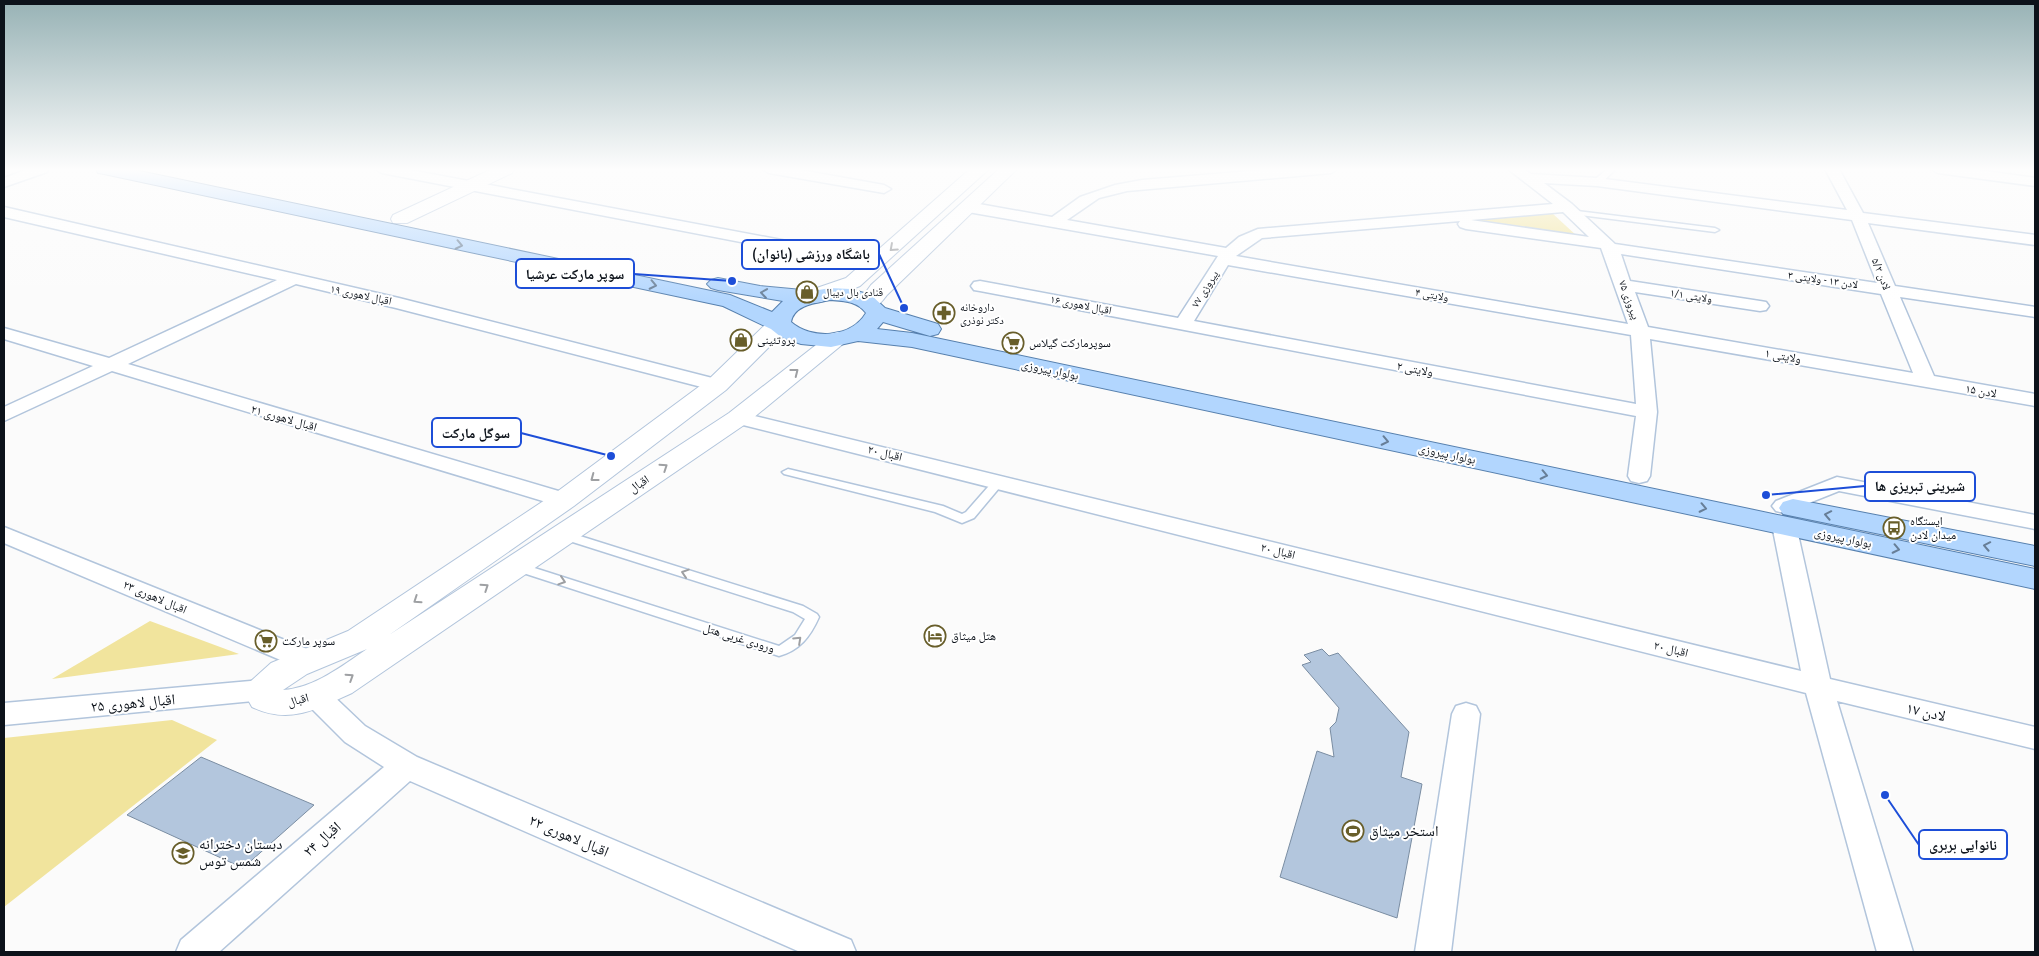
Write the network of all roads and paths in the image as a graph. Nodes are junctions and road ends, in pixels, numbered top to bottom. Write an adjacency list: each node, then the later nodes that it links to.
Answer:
1 (11, 214): 24 (street, اقبال لاهوری ۱۹)
2 (316, 214): 32 (main road, one-way to 32)
3 (374, 214): 17 (main road)
4 (411, 214): 17 (street)
5 (616, 214): 22 (street)
6 (930, 214): 28 (street, one-way to 28)
7 (961, 214): 30 (street)
8 (1004, 214): 18 (street, ولایتی ۴)
9 (1064, 214): 18 (street)
10 (1495, 214): 16 (street)
11 (1574, 214): 21 (street, پیروزی ۷۵)
12 (1601, 214): 19 (lane)
13 (1833, 214): 15 (street)
14 (1856, 214): 15 (street, لادن ۵/۲)
15 (1858, 217): 20 (street); 27 (street, لادن ۵/۲)
16 (1425, 218): 21 (street, لادن ۱۳ - ولایتی ۳); 23 (street)
17 (400, 219): 28 (main road, one-way to 17)
18 (1054, 223): 23 (street, ولایتی ۴)
19 (1714, 230)
20 (2035, 240)
21 (1608, 246): 25 (street, پیروزی ۷۵); 27 (street, لادن ۱۳ - ولایتی ۳)
22 (808, 250)
23 (1226, 256): 33 (street, پیروزی ۷۷); 34 (street, ولایتی ۴)
24 (291, 280): 37 (street); 39 (street, اقبال لاهوری ۱۹)
25 (1623, 285): 29 (street, ولایتی ۱/۱); 34 (street, پیروزی ۷۵)
26 (980, 286): 33 (street, اقبال لاهوری ۱۶)
27 (1887, 289): 31 (street, لادن ۱۳ - ولایتی ۳); 38 (street, لادن ۵/۲)
28 (812, 297): 30 (main road, بولوار پیروزی); 32 (main road)
29 (1760, 306)
30 (873, 308): 36 (main road); 45 (main road, بولوار پیروزی)
31 (2035, 312)
32 (779, 324): 36 (main road, بولوار پیروزی); 39 (street)
33 (1183, 325): 41 (street, ولایتی ۲)
34 (1640, 331): 38 (street, ولایتی ۱); 41 (street, پیروزی ۷۵)
35 (4, 333): 37 (street, اقبال لاهوری ۲۱)
36 (848, 336): 43 (street, اقبال, one-way to 36); 48 (main road, بولوار پیروزی, one-way to 48)
37 (109, 366): 42 (street); 47 (street, اقبال لاهوری ۲۱)
38 (1926, 381): 40 (street, لادن ۱۵)
39 (717, 385): 47 (street, one-way to 47)
40 (2035, 400)
41 (1648, 412): 45 (street, پیروزی ۷۵)
42 (4, 415)
43 (738, 418): 46 (street, اقبال ۲۰); 51 (street, اقبال, one-way to 43)
44 (788, 472): 46 (lane)
45 (1639, 476): 48 (main road, بولوار پیروزی)
46 (999, 481): 56 (street, اقبال ۲۰)
47 (564, 500): 55 (street, one-way to 55)
48 (1784, 516): 49 (street); 52 (main road, بولوار پیروزی, one-way to 48); 54 (main road, بولوار پیروزی, one-way to 54); 56 (street)
49 (2035, 522)
50 (4, 534): 55 (street, اقبال لاهوری ۲۳)
51 (563, 535): 53 (street, اقبال); 53 (lane, ورودی غربی هتل, one-way to 51)
52 (2035, 556)
53 (516, 566): 58 (street, اقبال, one-way to 53)
54 (2035, 579)
55 (307, 660): 57 (street)
56 (1818, 686): 61 (street, لادن ۱۷); 66 (street)
57 (263, 690): 58 (street, اقبال); 59 (street, اقبال لاهوری ۲۵)
58 (314, 695): 62 (street, اقبال لاهوری ۲۲)
59 (4, 714)
60 (1466, 714): 65 (street)
61 (2035, 738)
62 (406, 766): 63 (street, اقبال ۲۴); 64 (street, اقبال لاهوری ۲۲)
63 (194, 952)
64 (838, 952)
65 (1434, 952)
66 (1895, 952)

